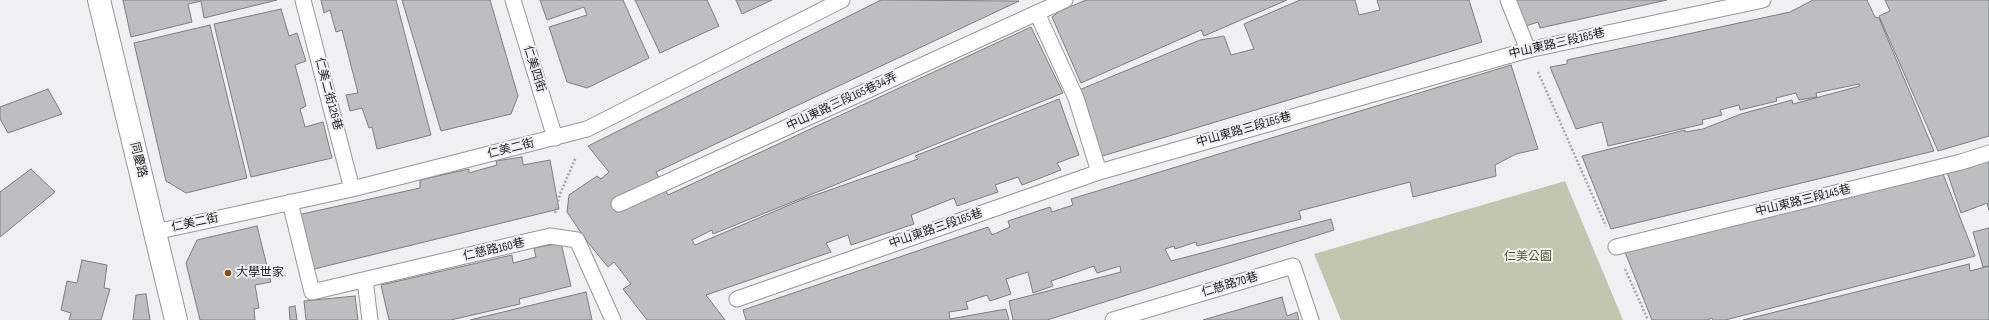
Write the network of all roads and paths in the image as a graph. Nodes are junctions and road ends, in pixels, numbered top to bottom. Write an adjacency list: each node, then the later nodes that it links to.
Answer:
1 (99, 0): 17 (street, 同慶路)
2 (303, 0): 14 (lane, 仁美二街126巷)
3 (513, 0): 11 (lane, 仁美四街)
4 (842, 0): 10 (lane, 仁美二街)
5 (1065, 0): 8 (lane, 中山東路三段165巷34弄)
6 (1508, 0): 9 (lane)
7 (1763, 0): 9 (lane, 中山東路三段165巷)
8 (1037, 13): 13 (lane); 16 (lane, 中山東路三段165巷34弄)
9 (1528, 50): 13 (lane, 中山東路三段165巷); 19 (path)
10 (587, 129): 11 (lane, 仁美二街); 18 (path)
11 (555, 138): 14 (lane, 仁美二街)
12 (1989, 153): 19 (lane, 中山東路三段145巷)
13 (1099, 172): 21 (lane, 中山東路三段165巷)
14 (352, 188): 15 (lane, 仁美二街)
15 (290, 202): 17 (lane, 仁美二街); 20 (lane, 仁慈路160巷)
16 (619, 204)
17 (155, 232): 22 (street, 同慶路)
18 (550, 236): 20 (lane, 仁慈路160巷); 24 (lane, 仁慈路160巷)
19 (1616, 248): 27 (path)
20 (365, 280): 23 (lane)
21 (736, 299)
22 (176, 320)
23 (370, 320)
24 (613, 320)
25 (1114, 320): 26 (lane, 仁慈路70巷)
26 (1311, 320)
27 (1648, 320)

